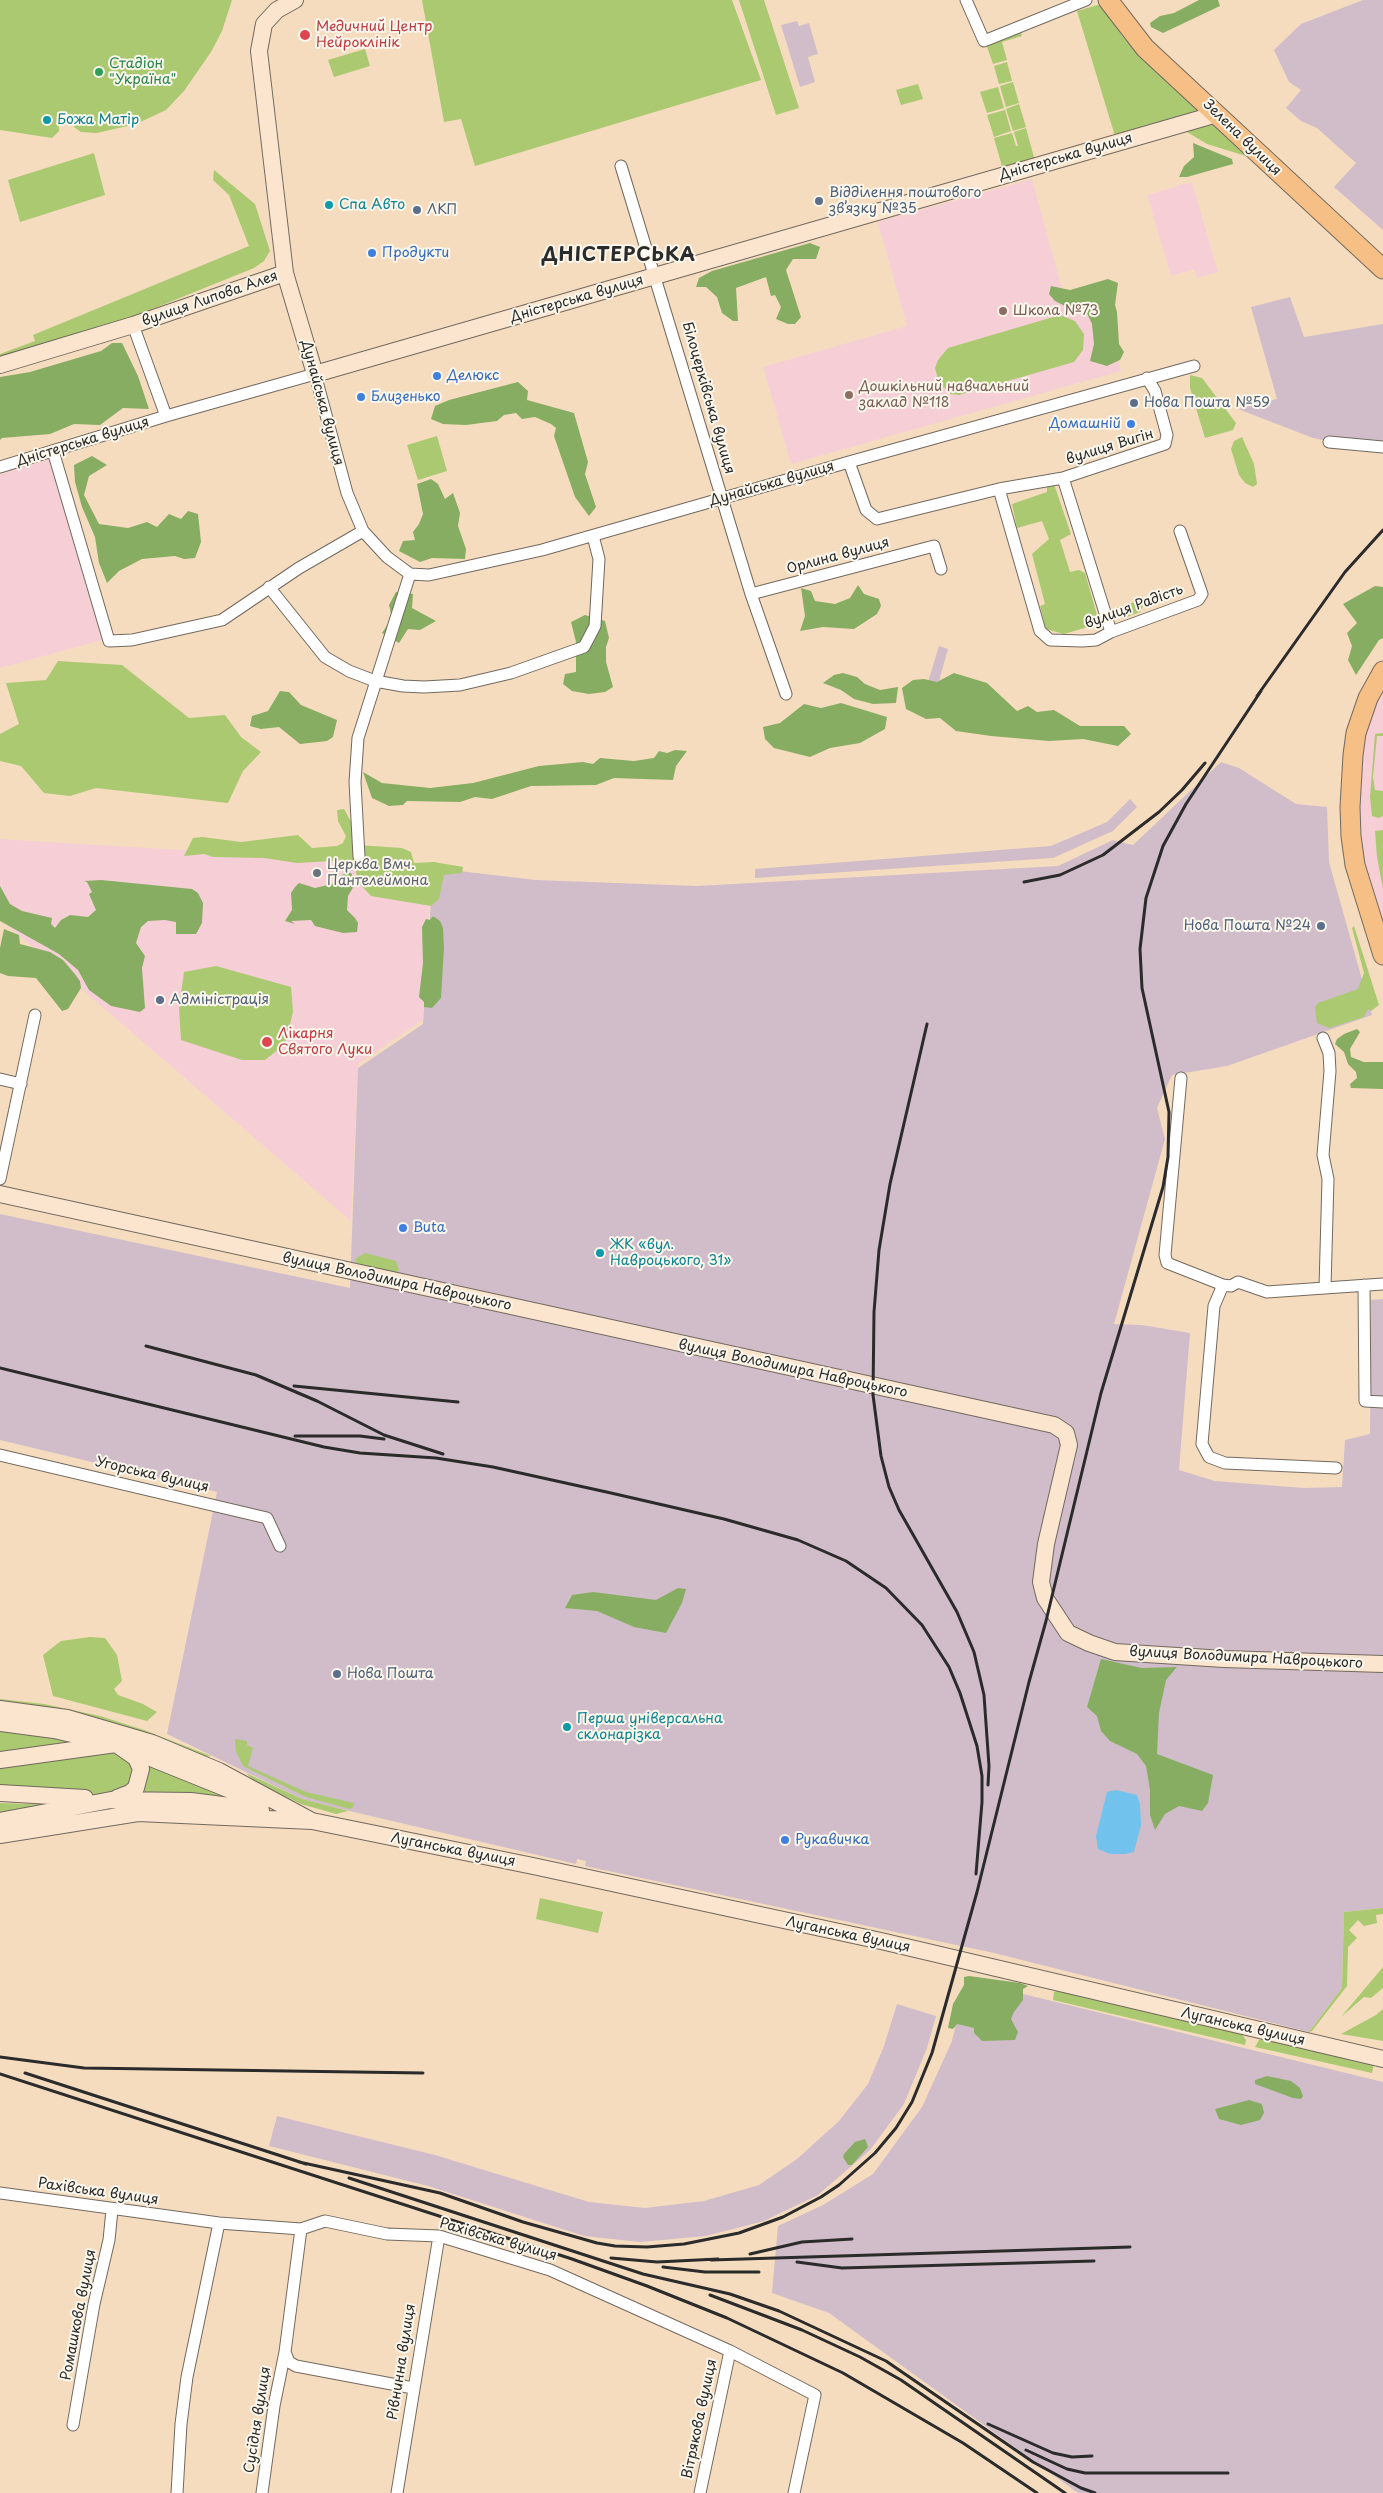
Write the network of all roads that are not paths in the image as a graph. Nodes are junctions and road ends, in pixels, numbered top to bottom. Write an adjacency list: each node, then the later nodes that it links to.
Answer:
1 (295, 0): 8 (street, вулиця Липова Алея)
2 (966, 0): 3 (street)
3 (1086, 0)
4 (1108, 0): 5 (main road, Зелена вулиця)
5 (1217, 114): 7 (main road, Зелена вулиця); 9 (street, Дністерська вулиця)
6 (621, 166): 9 (street, Білоцерківська вулиця)
7 (1383, 269)
8 (285, 273): 10 (street, вулиця Липова Алея); 13 (street, Дунайська вулиця)
9 (656, 276): 13 (street, Дністерська вулиця); 23 (street, Білоцерківська вулиця)
10 (133, 325): 11 (street, вулиця Липова Алея); 15 (street, Дністерська вулиця)
11 (0, 366)
12 (1194, 366): 14 (street, Дунайська вулиця)
13 (315, 374): 15 (street, Дністерська вулиця); 24 (street, Дунайська вулиця)
14 (1147, 378): 19 (street, Дунайська вулиця); 21 (street, вулиця Вигін)
15 (166, 416): 18 (street, Дністерська вулиця)
16 (1329, 442): 17 (street)
17 (1383, 447)
18 (53, 451): 20 (street, Дністерська вулиця); 29 (street)
19 (849, 462): 22 (street); 23 (street, Дунайська вулиця)
20 (0, 467)
21 (1063, 478): 22 (street); 31 (street, вулиця Вигін)
22 (999, 489): 31 (street, вулиця Радість)
23 (721, 498): 26 (street, Дунайська вулиця); 30 (street, Білоцерківська вулиця)
24 (363, 531): 28 (street, Дунайська вулиця); 29 (street)
25 (1180, 531): 31 (street, вулиця Радість)
26 (593, 536): 28 (street, Дунайська вулиця); 33 (street)
27 (941, 569): 30 (street, Орлина вулиця)
28 (410, 574): 33 (street)
29 (269, 587): 33 (street)
30 (751, 594): 34 (street, Білоцерківська вулиця)
31 (1111, 632)
32 (1383, 671): 36 (main road)
33 (375, 681): 35 (street)
34 (786, 694)
35 (359, 857)
36 (1383, 955)
37 (35, 1015): 41 (street)
38 (1323, 1038): 47 (street)
39 (1181, 1078): 45 (street)
40 (0, 1079): 41 (street)
41 (21, 1084): 42 (street)
42 (0, 1179)
43 (0, 1194): 52 (street, вулиця Володимира Навроцького)
44 (1383, 1284): 46 (street)
45 (1223, 1285): 47 (street); 50 (street)
46 (1364, 1285): 47 (street); 48 (street)
47 (1325, 1287)
48 (1383, 1402)
49 (0, 1455): 51 (street, Угорська вулиця)
50 (1336, 1468)
51 (280, 1546)
52 (1383, 1664)
53 (0, 1709): 60 (street, Луганська вулиця)
54 (0, 1723): 55 (street)
55 (116, 1744): 56 (street); 58 (street); 60 (street)
56 (0, 1760)
57 (0, 1793): 58 (street)
58 (110, 1800): 59 (street); 60 (street)
59 (0, 1821)
60 (312, 1821): 61 (street, Луганська вулиця); 62 (street, Луганська вулиця)
61 (0, 1835)
62 (1383, 2059)
63 (0, 2193): 64 (street, Рахівська вулиця)
64 (112, 2210): 65 (street, Рахівська вулиця); 71 (street, Ромашкова вулиця)
65 (219, 2223): 66 (street, Рахівська вулиця); 72 (street)
66 (301, 2229): 67 (street, Рахівська вулиця); 69 (street, Сусідня вулиця)
67 (439, 2236): 68 (street, Рахівська вулиця); 70 (street, Рівнинна вулиця)
68 (730, 2351): 75 (street, Вітрякова вулиця); 76 (street, Рахівська вулиця)
69 (285, 2352): 70 (street, Сусідня вулиця); 73 (street, Сусідня вулиця)
70 (412, 2388): 74 (street, Рівнинна вулиця)
71 (73, 2425)
72 (177, 2493)
73 (262, 2493)
74 (398, 2493)
75 (700, 2493)
76 (794, 2493)

